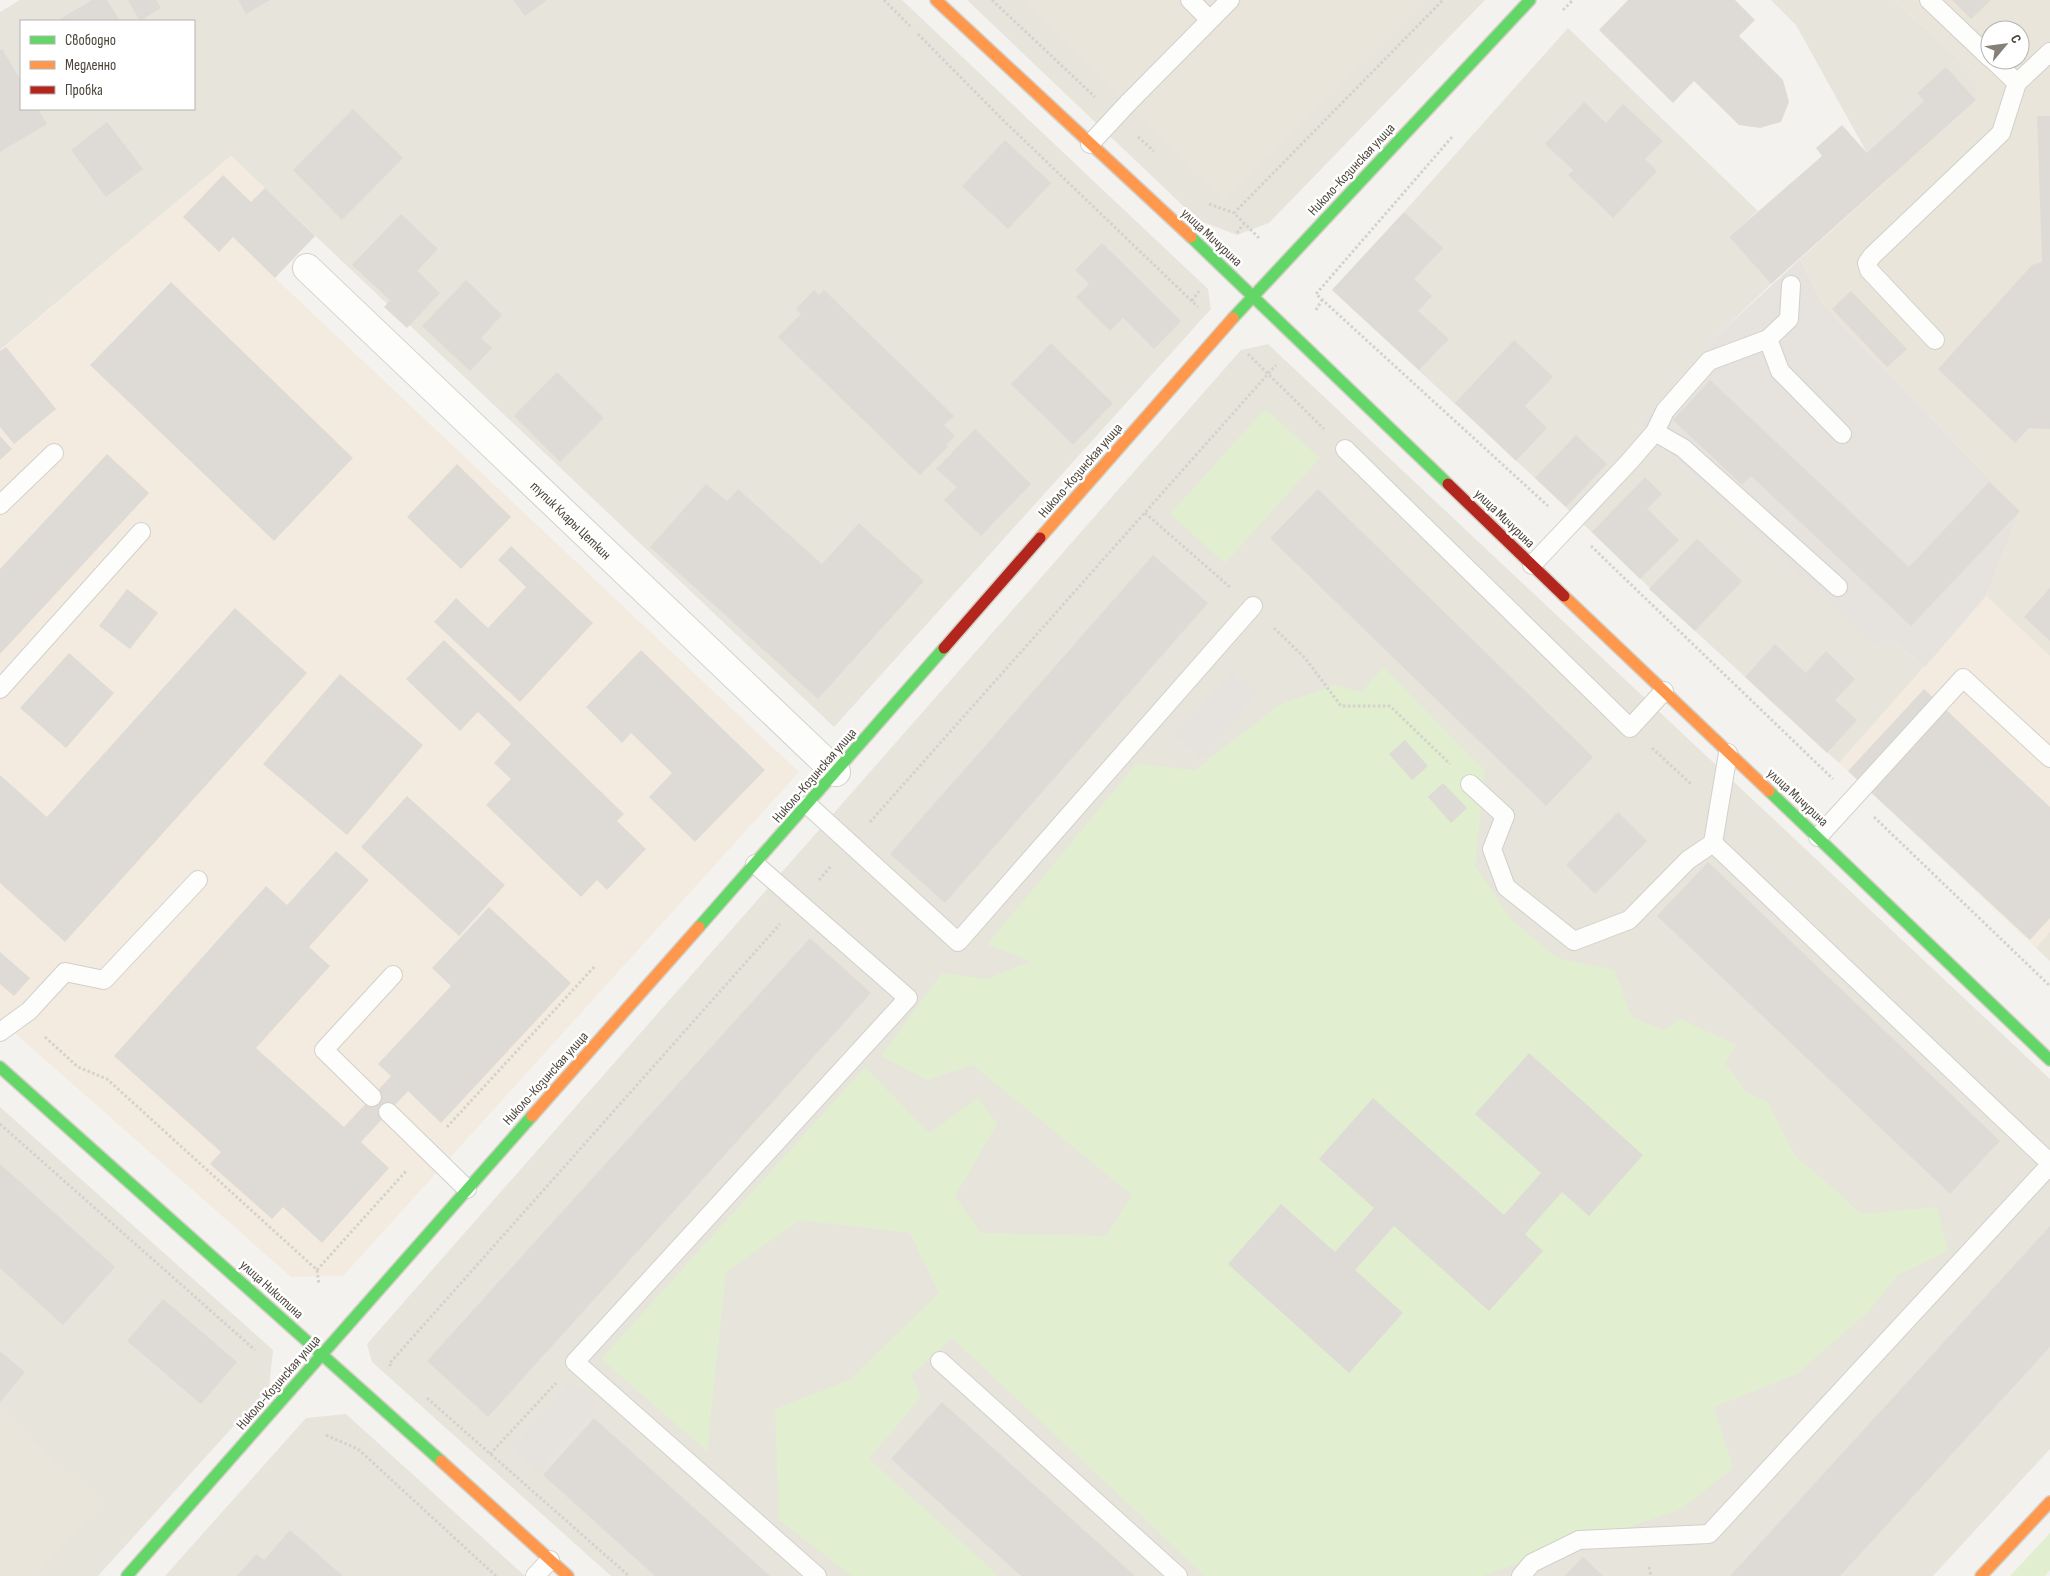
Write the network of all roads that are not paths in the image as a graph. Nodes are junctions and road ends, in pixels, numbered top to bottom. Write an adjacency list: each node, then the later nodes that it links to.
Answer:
1 (936, 0): 11 (street, улица Мичурина)
2 (1190, 0): 6 (lane)
3 (1230, 0): 6 (lane)
4 (1530, 0): 14 (street, Николо-Козинская улица)
5 (1929, 0): 7 (lane)
6 (1210, 20): 11 (lane)
7 (1980, 49)
8 (2050, 52): 10 (lane)
9 (2003, 70): 10 (lane)
10 (2017, 83): 16 (lane)
11 (1090, 144): 14 (street, улица Мичурина)
12 (307, 268): 30 (street, тупик Клары Цеткин)
13 (1791, 285): 15 (lane)
14 (1253, 295): 23 (street, улица Мичурина); 30 (street, Николо-Козинская улица)
15 (1768, 339): 17 (lane); 18 (lane)
16 (1935, 340)
17 (1655, 432): 23 (lane); 24 (lane)
18 (1842, 434)
19 (1345, 449): 27 (lane)
20 (54, 453): 21 (lane)
21 (0, 505)
22 (141, 532): 26 (lane)
23 (1532, 565): 27 (street, улица Мичурина)
24 (1838, 586)
25 (1252, 606): 32 (lane)
26 (0, 689)
27 (1664, 691): 28 (street, улица Мичурина)
28 (1728, 753): 33 (street, улица Мичурина); 34 (lane)
29 (2050, 758): 33 (lane)
30 (836, 772): 32 (street, Николо-Козинская улица)
31 (1470, 784): 34 (lane)
32 (808, 804): 35 (street, Николо-Козинская улица)
33 (1818, 836): 39 (street, улица Мичурина)
34 (1713, 843): 43 (lane)
35 (755, 864): 44 (street, Николо-Козинская улица); 52 (lane)
36 (198, 880): 38 (lane)
37 (393, 975): 41 (lane)
38 (0, 1032)
39 (2050, 1060)
40 (0, 1067): 45 (street, улица Никитина)
41 (372, 1097)
42 (388, 1112): 44 (lane)
43 (2050, 1164): 54 (lane)
44 (467, 1189): 45 (street, Николо-Козинская улица)
45 (322, 1354): 48 (street, улица Никитина); 49 (street, Николо-Козинская улица)
46 (940, 1361): 53 (lane)
47 (2050, 1502): 55 (street)
48 (550, 1560): 50 (lane); 51 (street, улица Никитина)
49 (127, 1576)
50 (535, 1576)
51 (568, 1576)
52 (817, 1576)
53 (1178, 1576)
54 (1521, 1576)
55 (1981, 1576)

